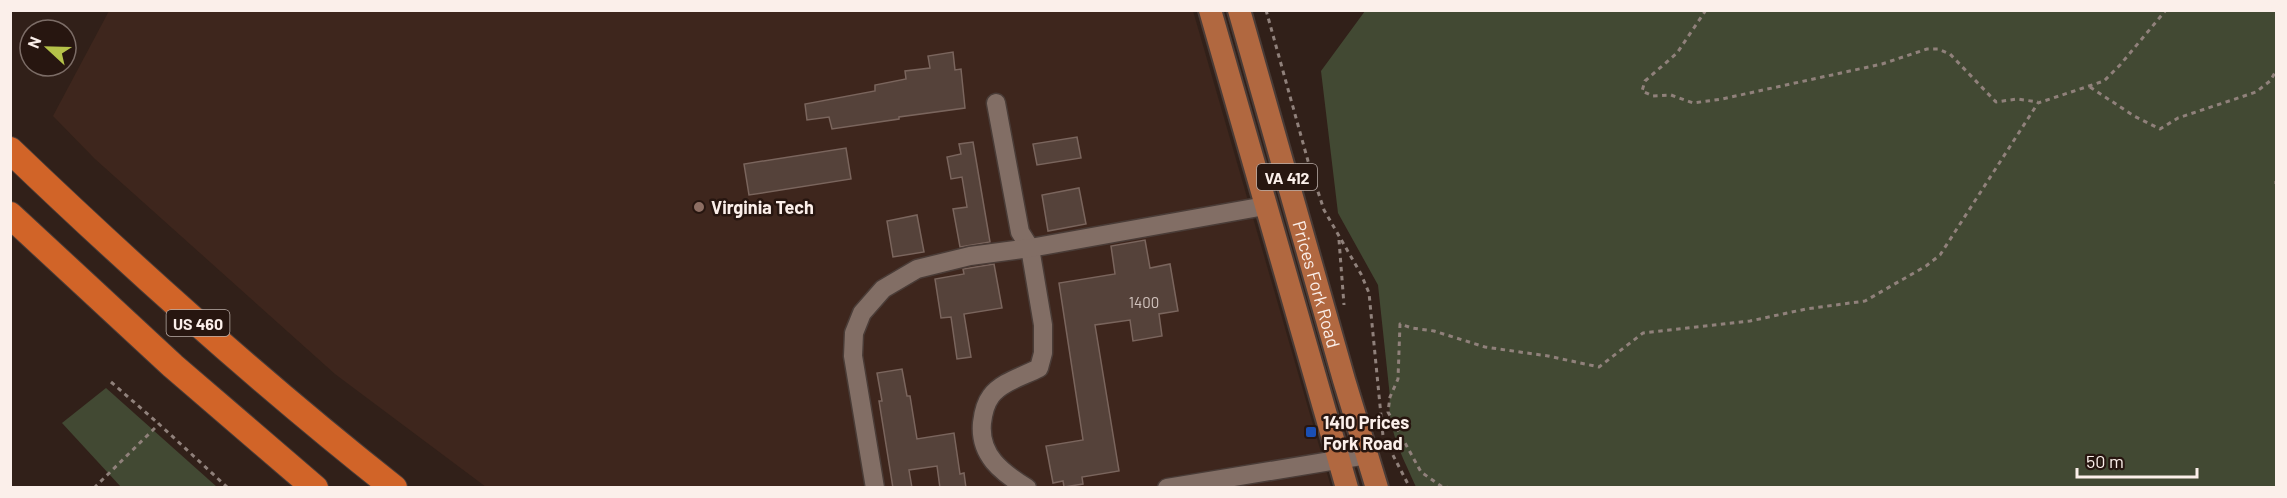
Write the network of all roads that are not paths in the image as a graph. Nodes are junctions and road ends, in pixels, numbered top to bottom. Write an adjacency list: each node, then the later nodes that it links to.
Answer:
1 (1210, 10): 5 (main road, Prices Fork Road / VA 412)
2 (1239, 10): 8 (main road, Prices Fork Road / VA 412)
3 (996, 103): 7 (lane)
4 (10, 150): 12 (highway, US 460)
5 (1265, 206): 7 (lane); 9 (main road, Prices Fork Road / VA 412)
6 (10, 214): 11 (highway, US 460)
7 (1030, 248): 13 (lane); 14 (lane)
8 (1367, 455): 9 (lane); 17 (main road, Prices Fork Road / VA 412)
9 (1338, 461): 10 (lane); 16 (main road, Prices Fork Road / VA 412)
10 (1188, 486): 15 (lane)
11 (315, 488)
12 (394, 488)
13 (875, 488)
14 (1027, 488)
15 (1167, 488)
16 (1347, 488)
17 (1377, 488)

